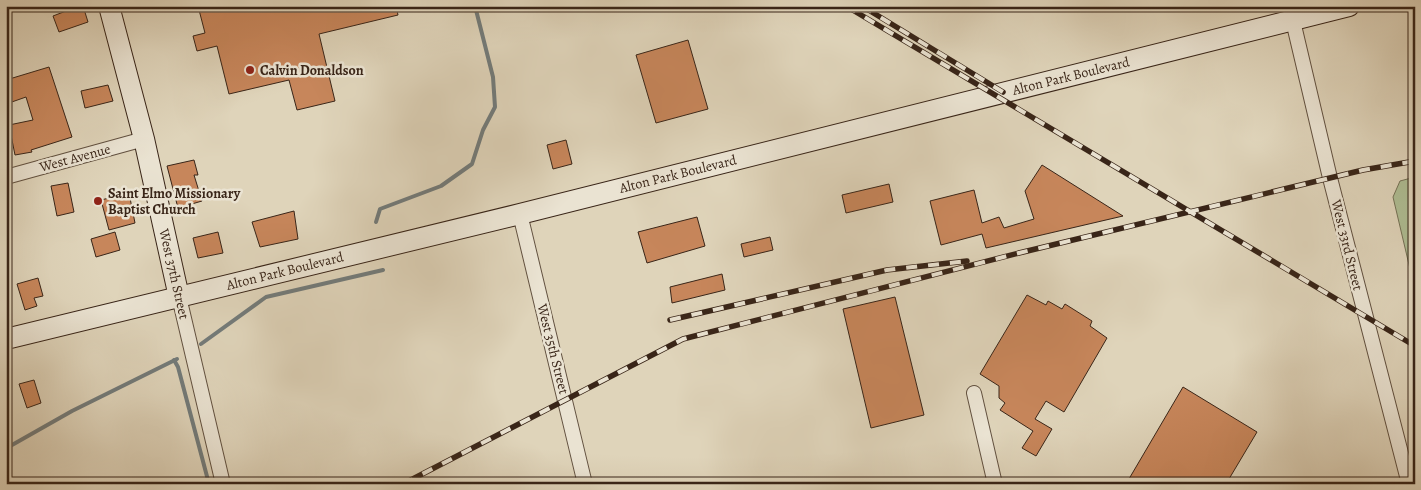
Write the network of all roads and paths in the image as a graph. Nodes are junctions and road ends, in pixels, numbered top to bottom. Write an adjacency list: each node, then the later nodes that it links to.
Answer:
1 (109, 6): 4 (main road, West 37th Street)
2 (1347, 7): 3 (main road, Alton Park Boulevard)
3 (1294, 15): 6 (main road, Alton Park Boulevard); 13 (street, West 33rd Street)
4 (144, 139): 5 (street, West Avenue); 7 (main road, West 37th Street)
5 (6, 178)
6 (520, 214): 7 (main road, Alton Park Boulevard); 11 (street, West 35th Street)
7 (179, 297): 8 (main road, Alton Park Boulevard); 10 (street, West 37th Street)
8 (6, 339)
9 (974, 392): 12 (street)
10 (223, 484)
11 (585, 484)
12 (995, 484)
13 (1409, 484)

